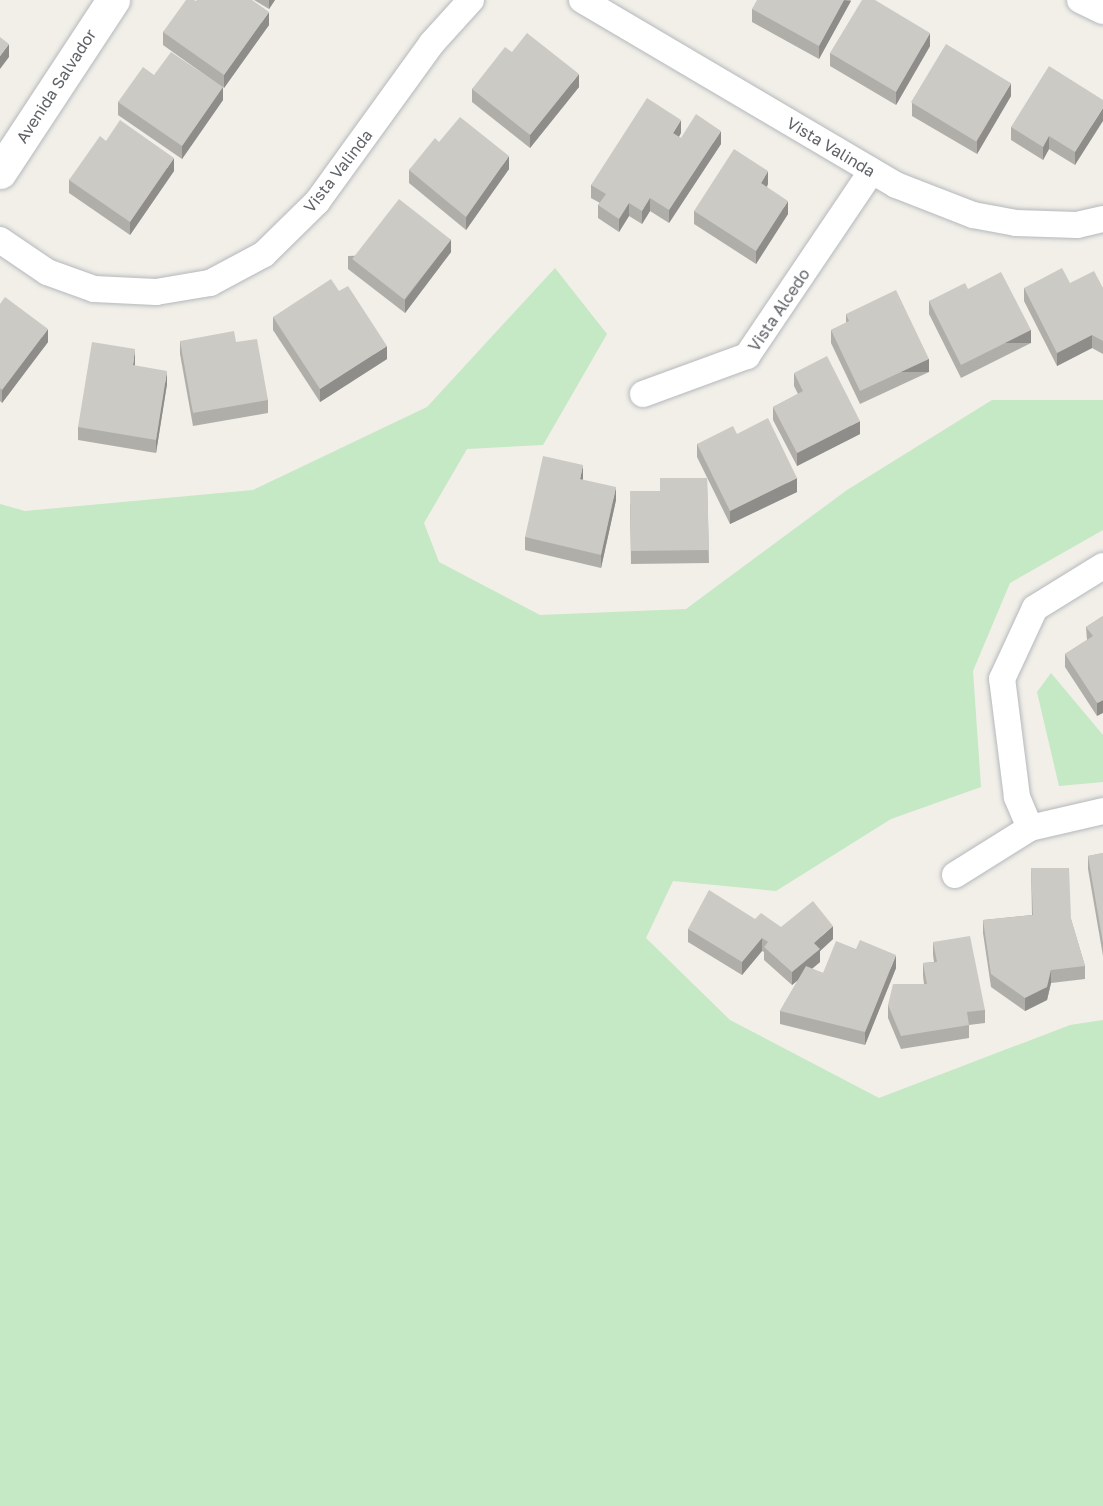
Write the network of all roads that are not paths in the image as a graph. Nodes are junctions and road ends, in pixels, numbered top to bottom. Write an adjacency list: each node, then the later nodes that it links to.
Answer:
1 (113, 0): 7 (street, Avenida Salvador)
2 (471, 0): 9 (street, Vista Valinda)
3 (582, 0): 6 (street, Vista Valinda)
4 (1080, 0): 5 (street)
5 (1103, 11)
6 (872, 171): 8 (street, Vista Valinda); 10 (street, Vista Alcedo)
7 (0, 172)
8 (1103, 219)
9 (0, 240)
10 (643, 394)
11 (1103, 566): 13 (street)
12 (1103, 811): 13 (street)
13 (1030, 828): 14 (street)
14 (956, 874)

